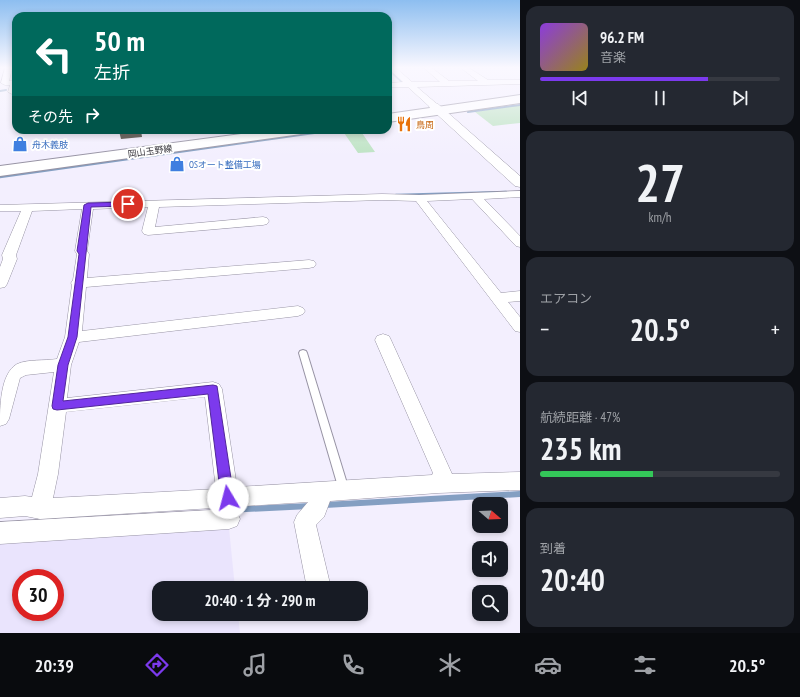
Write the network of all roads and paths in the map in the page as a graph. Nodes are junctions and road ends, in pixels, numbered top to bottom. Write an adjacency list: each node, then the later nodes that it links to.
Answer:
1 (425, 98): 4 (street)
2 (504, 98): 4 (main road)
3 (520, 99): 4 (main road)
4 (437, 108): 5 (main road); 6 (main road); 11 (street)
5 (392, 113)
6 (392, 117)
7 (228, 134): 9 (main road, 岡山玉野線)
8 (272, 134): 10 (main road, 岡山玉野線)
9 (0, 164)
10 (0, 171)
11 (520, 184)
12 (520, 194): 13 (street)
13 (475, 196): 14 (street); 20 (street)
14 (419, 198): 15 (street); 25 (street)
15 (154, 204): 16 (street); 19 (street)
16 (88, 205): 17 (street); 22 (street)
17 (28, 207): 18 (street); 23 (street)
18 (0, 208)
19 (263, 221)
20 (520, 243)
21 (309, 264): 22 (street)
22 (78, 283): 28 (street)
23 (0, 284)
24 (520, 296): 25 (street)
25 (497, 298): 27 (street)
26 (298, 312): 28 (street)
27 (520, 327)
28 (73, 337): 31 (street)
29 (383, 340): 35 (street)
30 (303, 353): 36 (lane)
31 (63, 365): 32 (street); 33 (street)
32 (57, 406): 39 (street); 40 (street)
33 (0, 419)
34 (520, 481): 35 (street)
35 (438, 484): 36 (street)
36 (344, 490): 37 (street)
37 (319, 500): 39 (street); 42 (street)
38 (0, 508): 40 (street)
39 (228, 508): 40 (street); 41 (street)
40 (40, 509)
41 (0, 533)
42 (318, 581)

